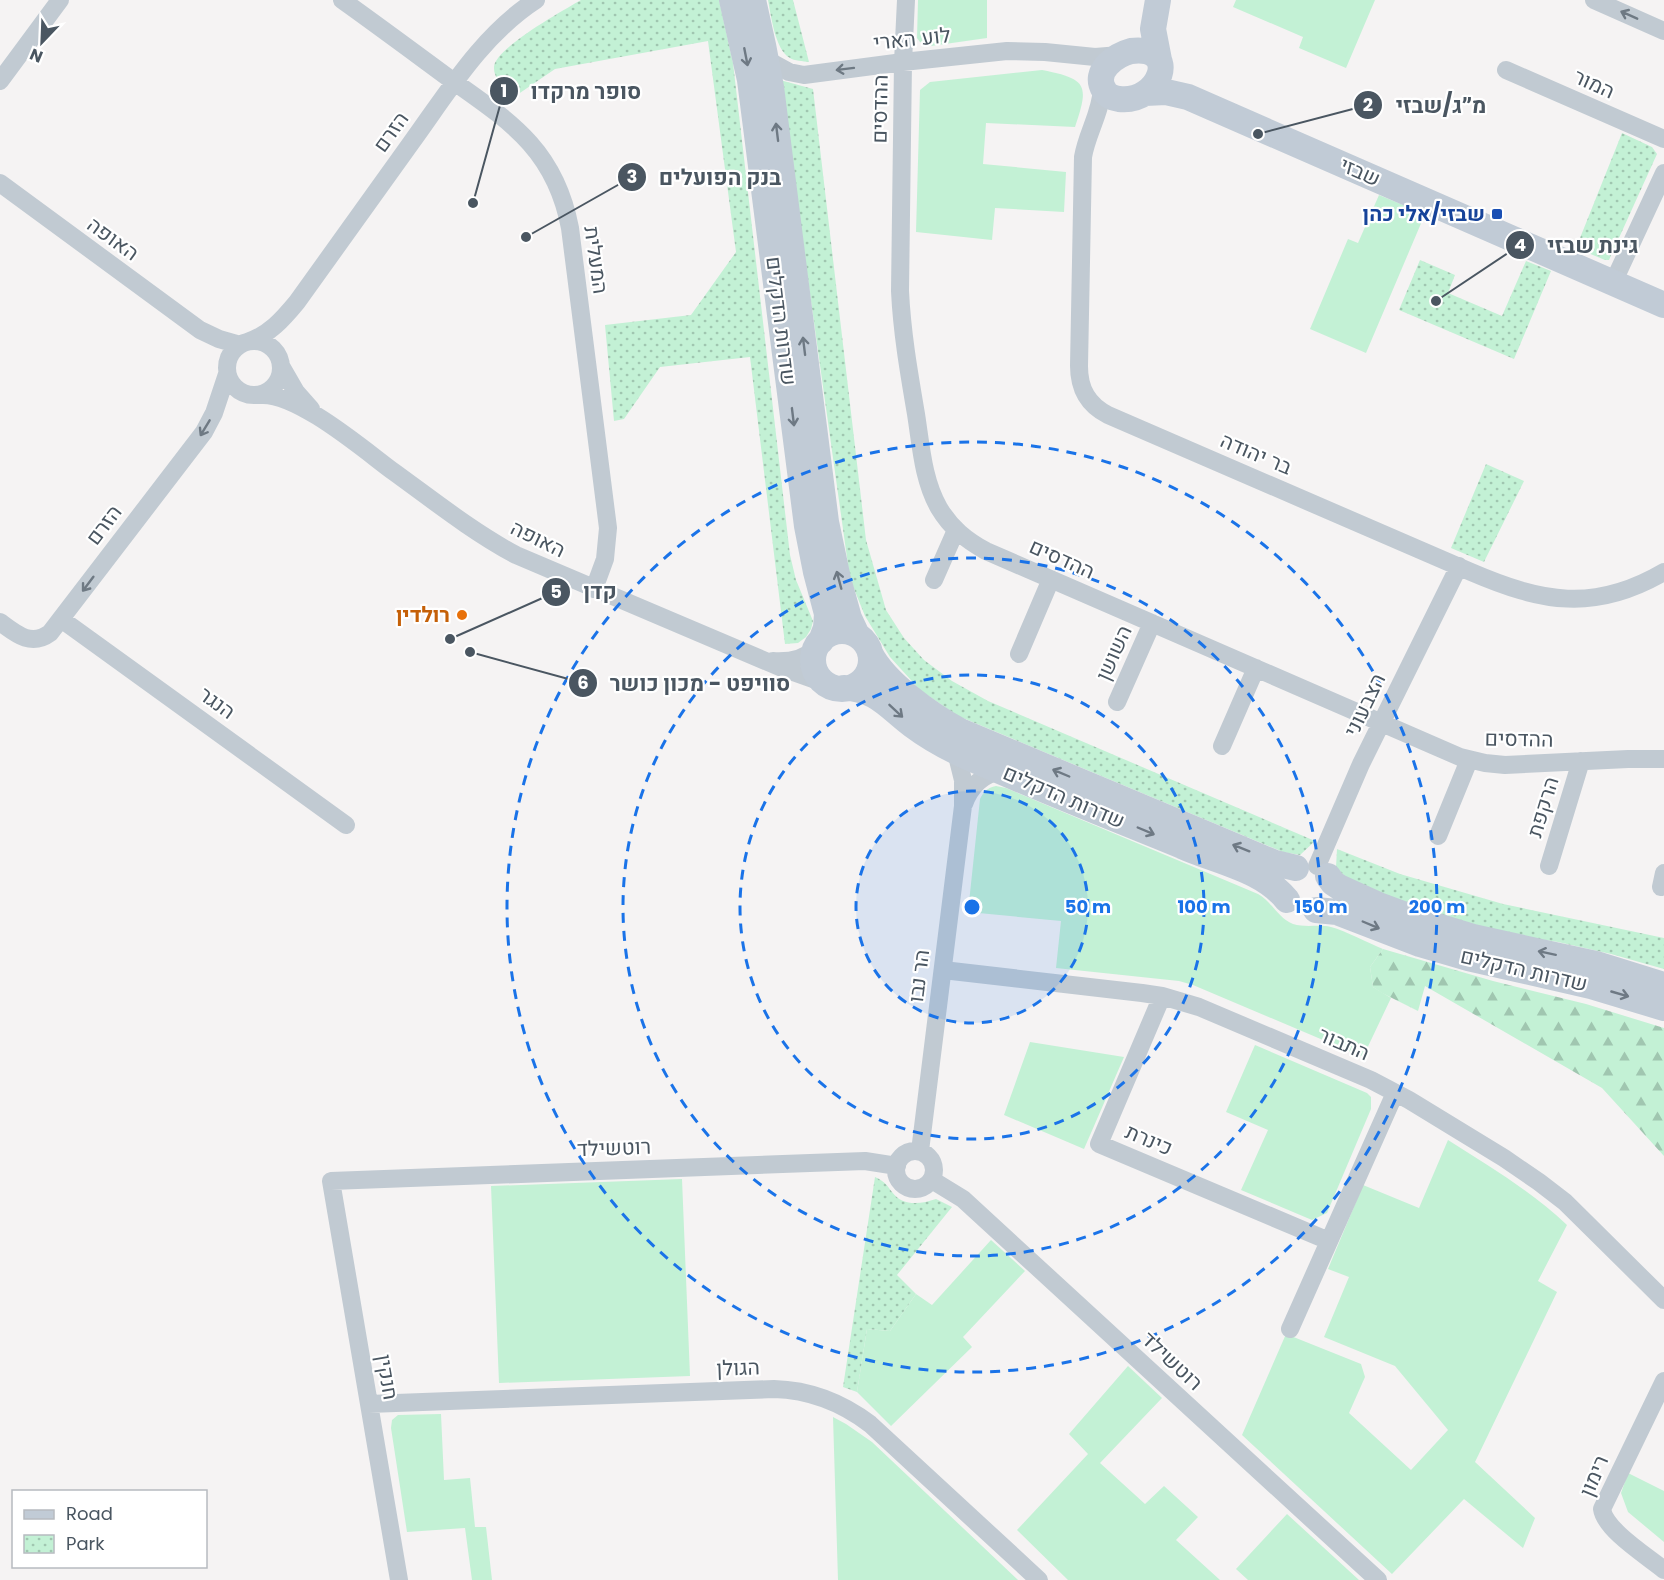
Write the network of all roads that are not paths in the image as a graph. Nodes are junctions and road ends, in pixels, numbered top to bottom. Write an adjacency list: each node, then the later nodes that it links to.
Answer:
1 (60, 0): 16 (street)
2 (342, 0): 17 (street, המעלית)
3 (536, 0): 17 (street, הזרם)
4 (732, 0): 43 (street, שדרות הדקלים, one-way to 43)
5 (753, 0): 12 (street, שדרות הדקלים)
6 (906, 0): 13 (street, ההדסים)
7 (1594, 0): 9 (street, one-way to 7)
8 (1156, 9): 10 (street); 14 (street)
9 (1664, 31)
10 (1127, 53): 11 (street, לוע הארי); 14 (street); 18 (street)
11 (1066, 55): 13 (street, לוע הארי); 18 (street, לוע הארי)
12 (766, 60): 13 (street, לוע הארי, one-way to 12); 44 (street, שדרות הדקלים, one-way to 12)
13 (903, 62): 34 (street, ההדסים)
14 (1160, 62): 19 (street); 20 (street, שבזי)
15 (1506, 69): 22 (street, המור)
16 (0, 81)
17 (455, 82): 26 (street, הזרם); 39 (street, המעלית)
18 (1102, 86): 19 (street); 21 (street, בר יהודה)
19 (1136, 96): 20 (street, שבזי); 21 (street, בר יהודה)
20 (1188, 97): 25 (street, שבזי)
21 (1090, 132): 35 (street, בר יהודה)
22 (1664, 139)
23 (1664, 173): 25 (street)
24 (0, 183): 28 (street, האופה)
25 (1613, 283): 27 (street, שבזי)
26 (297, 302): 29 (street, הזרם); 30 (street, הזרם)
27 (1664, 305)
28 (200, 330): 29 (street, האופה); 31 (street, האופה)
29 (244, 343): 30 (street); 31 (street)
30 (280, 364): 32 (street); 33 (street, האופה)
31 (227, 370): 32 (street); 40 (street, הזרם, one-way to 40)
32 (260, 395): 33 (street, האופה)
33 (316, 415): 39 (street, האופה)
34 (956, 530): 37 (street, ההדסים); 38 (street)
35 (1458, 566): 36 (street, בר יהודה); 50 (street, הצבעוני)
36 (1664, 572)
37 (1051, 579): 42 (street, ההדסים); 45 (street)
38 (934, 580)
39 (594, 589): 46 (street, האופה)
40 (64, 614): 41 (street, הזרם); 58 (street, הנגר)
41 (0, 622)
42 (1152, 623): 47 (street, ההדסים); 49 (street, השושן)
43 (818, 644): 44 (street); 46 (street, האופה); 48 (street)
44 (864, 644): 48 (street); 61 (street, שדרות הדקלים, one-way to 44)
45 (1019, 654)
46 (765, 660): 48 (street, האופה)
47 (1256, 668): 50 (street, ההדסים); 51 (street)
48 (836, 686): 52 (street, שדרות הדקלים, one-way to 52)
49 (1117, 702)
50 (1381, 723): 54 (street, ההדסים); 61 (street, הצבעוני)
51 (1222, 746)
52 (956, 752): 56 (street, שדרות הדקלים); 57 (street, הר נבו)
53 (1664, 759): 55 (street, ההדסים)
54 (1469, 760): 55 (street, ההדסים); 59 (street)
55 (1581, 761): 60 (street, הרקפת)
56 (1002, 771): 57 (street, הר נבו); 62 (street, שדרות הדקלים, one-way to 62)
57 (963, 806): 64 (street, הר נבו)
58 (346, 825)
59 (1438, 836)
60 (1549, 866)
61 (1314, 870): 62 (street); 63 (street); 65 (street, שדרות הדקלים, one-way to 61)
62 (1287, 900): 63 (street, שדרות הדקלים)
63 (1316, 910): 67 (street, שדרות הדקלים, one-way to 67)
64 (943, 970): 66 (street, התבור); 69 (street, הר נבו)
65 (1664, 985)
66 (1162, 996): 68 (street, התבור); 73 (street, כינרת)
67 (1664, 1008)
68 (1395, 1093): 73 (street); 74 (street, התבור)
69 (920, 1151): 70 (street); 71 (street)
70 (897, 1166): 71 (street); 72 (street, רוטשילד)
71 (932, 1180): 81 (street, רוטשילד)
72 (332, 1181): 77 (street, חנקין)
73 (1329, 1241): 75 (street)
74 (1664, 1300)
75 (1290, 1329)
76 (1664, 1381): 78 (street, רימון)
77 (369, 1404): 79 (street, חנקין); 80 (street, הגולן)
78 (1664, 1570)
79 (399, 1580)
80 (1039, 1580)
81 (1378, 1580)

